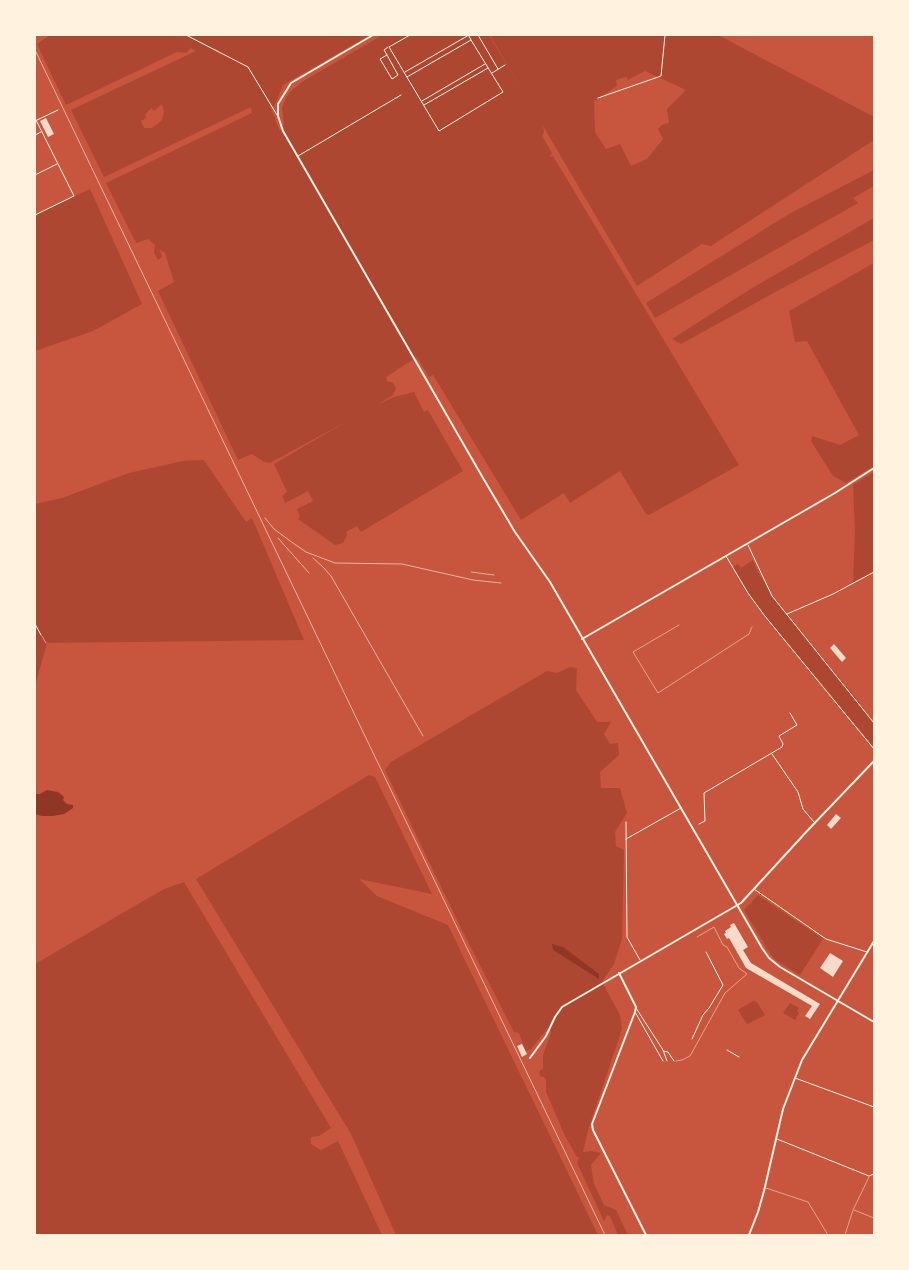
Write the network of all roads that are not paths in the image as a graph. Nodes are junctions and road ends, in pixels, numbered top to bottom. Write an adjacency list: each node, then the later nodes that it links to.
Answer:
1 (186, 35): 22 (street)
2 (373, 35): 22 (street)
3 (410, 35): 8 (street)
4 (469, 35): 7 (street); 14 (street)
5 (478, 35): 13 (street)
6 (664, 35): 18 (street)
7 (472, 40): 10 (street); 16 (street)
8 (389, 46): 9 (street); 14 (street)
9 (386, 55): 9 (street)
10 (486, 64): 12 (street); 19 (street)
11 (505, 65): 13 (street)
12 (488, 68): 15 (street); 20 (street)
13 (498, 69): 15 (street)
14 (404, 73): 16 (street)
15 (492, 73): 20 (street)
16 (407, 77): 19 (street)
17 (401, 95): 26 (street)
18 (598, 98)
19 (421, 101): 20 (street)
20 (424, 105)
21 (58, 110): 23 (street)
22 (278, 116): 26 (street)
23 (36, 121): 24 (street)
24 (42, 132): 25 (street); 27 (street)
25 (35, 135)
26 (297, 157): 39 (street)
27 (57, 164): 28 (street); 29 (street)
28 (35, 175)
29 (35, 215)
30 (874, 468): 31 (street)
31 (747, 543): 32 (street); 34 (street)
32 (726, 555): 39 (street); 43 (street)
33 (874, 572): 34 (street)
34 (786, 614): 42 (street)
35 (35, 624): 38 (street)
36 (679, 625): 37 (lane)
37 (752, 627)
38 (41, 635): 40 (lane)
39 (582, 639): 46 (street)
40 (46, 643)
41 (790, 713): 44 (street)
42 (874, 723)
43 (874, 749)
44 (771, 753): 48 (street); 49 (street)
45 (874, 761): 48 (street)
46 (681, 808): 50 (street); 52 (street)
47 (626, 822): 50 (street)
48 (815, 823): 51 (street)
49 (699, 824)
50 (626, 839): 57 (street)
51 (754, 889): 52 (street); 56 (street)
52 (738, 905): 57 (street); 59 (street)
53 (697, 937): 70 (lane)
54 (873, 943): 56 (street)
55 (706, 952): 63 (street)
56 (868, 952): 59 (street)
57 (640, 961): 58 (street)
58 (619, 973): 60 (street); 67 (street)
59 (837, 1001): 62 (street); 71 (street)
60 (636, 1007): 61 (street); 64 (street)
61 (635, 1012): 68 (street); 79 (street)
62 (874, 1022)
63 (692, 1038)
64 (663, 1050): 69 (street); 70 (street)
65 (726, 1050): 66 (street)
66 (739, 1057)
67 (530, 1058)
68 (663, 1061)
69 (667, 1061)
70 (673, 1061)
71 (795, 1077): 72 (street); 73 (street)
72 (874, 1107)
73 (776, 1138): 75 (street); 76 (street)
74 (874, 1174): 75 (street)
75 (869, 1176): 77 (lane)
76 (765, 1187): 80 (street); 81 (lane)
77 (852, 1210): 78 (lane); 82 (lane)
78 (874, 1218)
79 (646, 1235)
80 (748, 1235)
81 (828, 1235)
82 (845, 1235)

